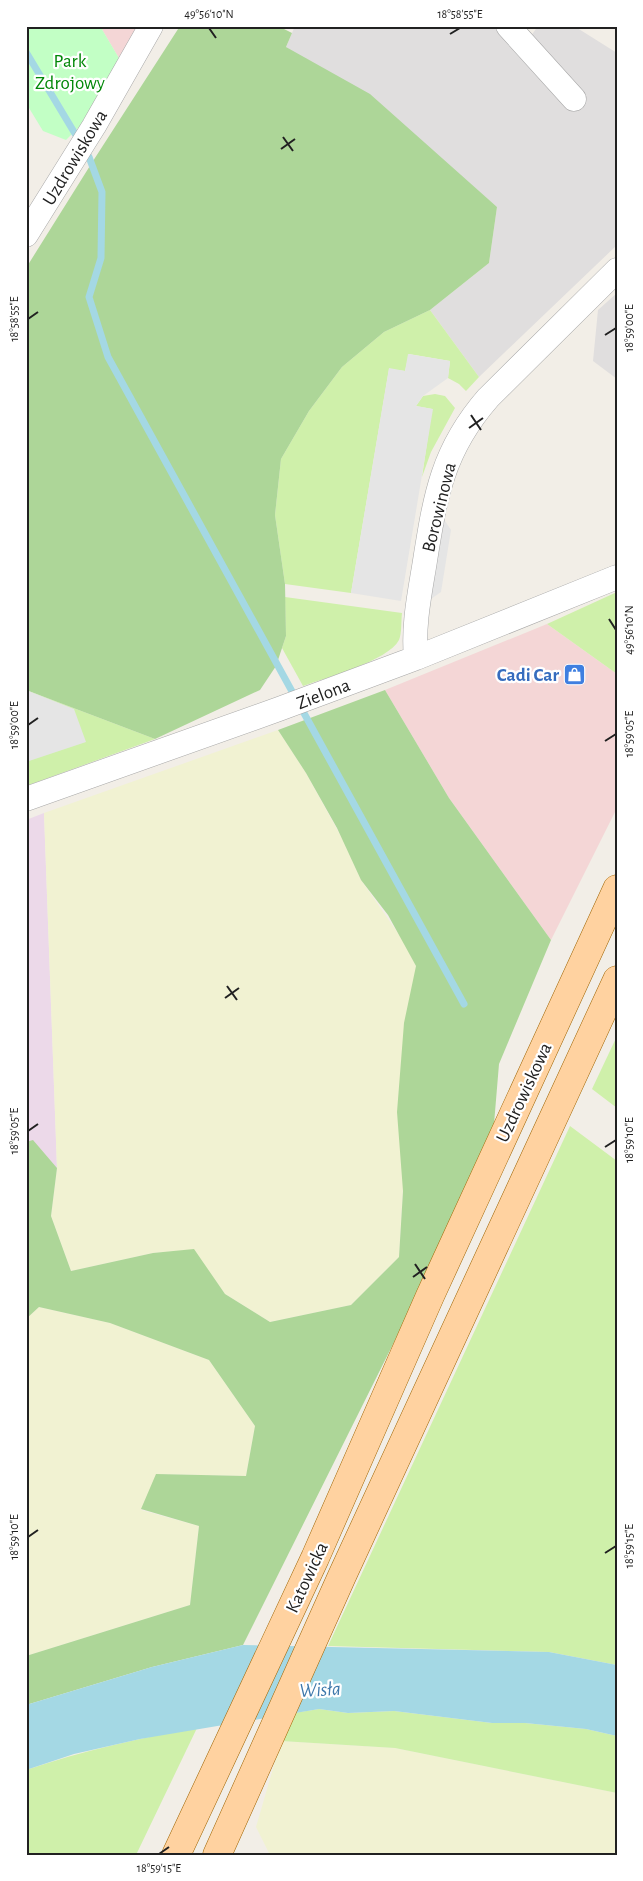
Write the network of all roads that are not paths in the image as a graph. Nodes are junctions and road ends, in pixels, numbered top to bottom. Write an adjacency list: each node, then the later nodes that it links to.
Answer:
1 (151, 26): 4 (street, Uzdrowiskowa)
2 (508, 26): 3 (street)
3 (574, 99)
4 (26, 235)
5 (617, 270): 7 (street, Borowinowa)
6 (617, 577): 7 (street, Zielona)
7 (416, 658): 8 (street, Zielona)
8 (26, 800)
9 (617, 889): 11 (main road, Uzdrowiskowa)
10 (617, 980): 12 (main road, Uzdrowiskowa)
11 (430, 1296): 13 (main road, Katowicka)
12 (465, 1310): 14 (main road, Katowicka)
13 (176, 1855)
14 (216, 1855)

